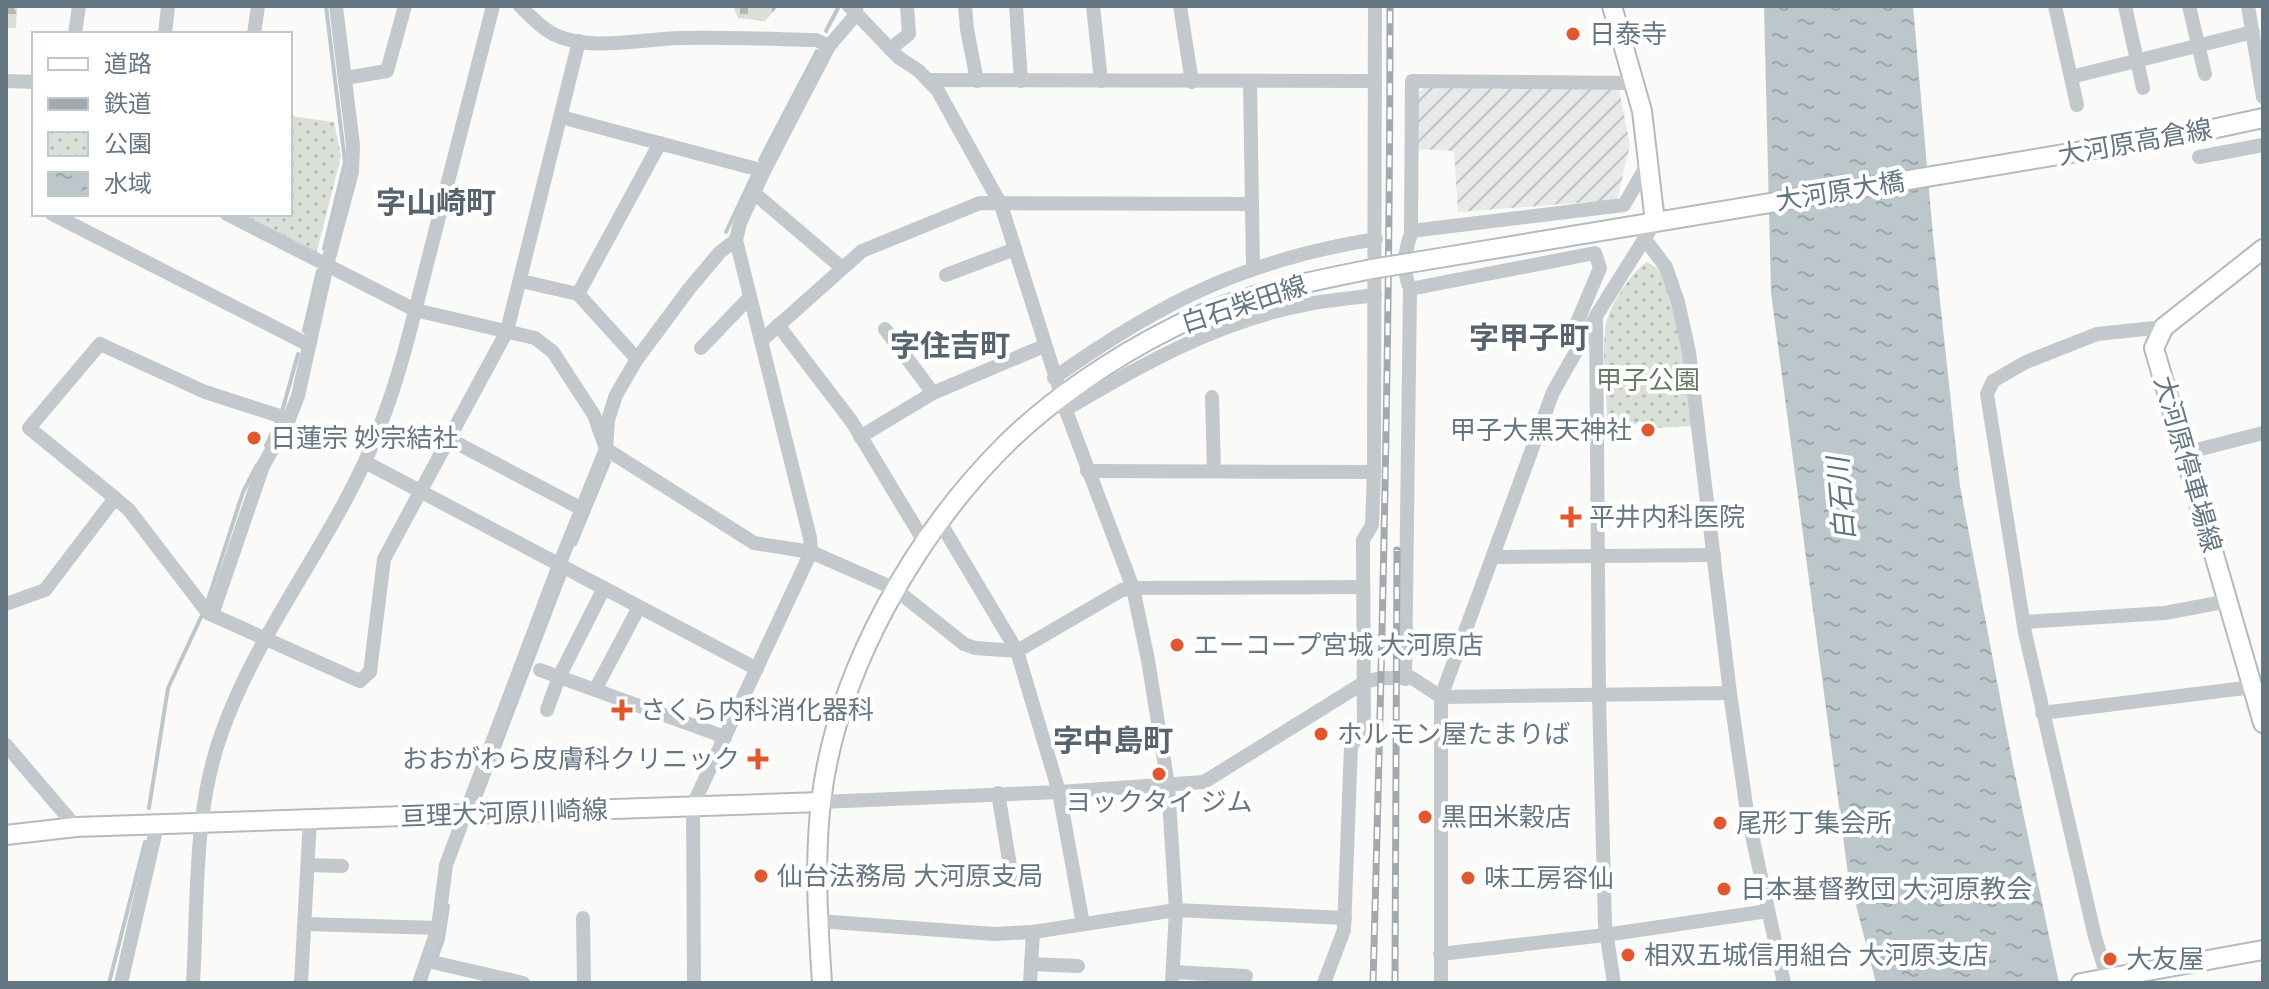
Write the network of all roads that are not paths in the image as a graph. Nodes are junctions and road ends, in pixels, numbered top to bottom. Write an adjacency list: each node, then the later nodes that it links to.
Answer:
1 (79, 6): 20 (street)
2 (168, 6): 21 (street)
3 (258, 6): 22 (street)
4 (336, 6): 31 (street)
5 (405, 6): 31 (street)
6 (493, 6): 74 (street)
7 (520, 6): 24 (street)
8 (907, 6): 27 (street)
9 (965, 6): 34 (street)
10 (1016, 6): 35 (street)
11 (1093, 6): 36 (street)
12 (1180, 6): 39 (street)
13 (1375, 6): 37 (street)
14 (1612, 6): 41 (main road)
15 (2055, 6): 30 (street)
16 (2125, 6): 28 (street)
17 (2189, 6): 26 (street)
18 (2248, 6): 23 (street)
19 (854, 8): 25 (street); 27 (street)
20 (75, 32)
21 (165, 32)
22 (254, 32)
23 (2253, 32): 26 (street); 43 (street)
24 (579, 41): 25 (street); 45 (street)
25 (829, 46): 52 (street)
26 (2198, 46): 28 (street); 29 (street)
27 (890, 49): 32 (street)
28 (2137, 61): 30 (street); 42 (street)
29 (2205, 74)
30 (2071, 77): 44 (street)
31 (345, 78): 65 (street)
32 (929, 80): 34 (street); 55 (street)
33 (6, 81): 38 (street)
34 (977, 81): 35 (street)
35 (1021, 81): 36 (street)
36 (1101, 81): 39 (street)
37 (1375, 81): 40 (street); 61 (street)
38 (32, 82)
39 (1192, 82): 40 (street)
40 (1250, 82): 54 (street)
41 (1635, 83): 51 (main road); 59 (street)
42 (2143, 88)
43 (2263, 97)
44 (2077, 105)
45 (561, 117): 47 (street); 69 (street)
46 (2263, 118): 50 (main road, 大河原高倉線)
47 (660, 143): 52 (street); 71 (street)
48 (2263, 145): 49 (street)
49 (2199, 157)
50 (2006, 164): 58 (main road, 大河原大橋)
51 (1647, 165): 58 (main road); 59 (street)
52 (764, 171): 53 (street)
53 (754, 193): 62 (street); 66 (street)
54 (1252, 204): 55 (street); 67 (street)
55 (1001, 205): 63 (street); 66 (street)
56 (56, 216): 82 (street)
57 (232, 216): 65 (street)
58 (1655, 222): 60 (street); 89 (main road, 白石柴田線, bridge)
59 (1411, 231): 70 (street)
60 (1644, 238): 75 (street); 106 (street)
61 (1376, 239): 67 (street); 72 (street)
62 (736, 240): 73 (street); 85 (street)
63 (1015, 249): 68 (street); 83 (street)
64 (2263, 249): 77 (main road)
65 (327, 265): 74 (street); 82 (street)
66 (841, 267): 76 (street)
67 (1253, 268): 86 (street)
68 (946, 275)
69 (521, 281): 71 (street); 79 (street)
70 (1410, 289): 81 (street); 124 (street)
71 (578, 294): 85 (street)
72 (1375, 295): 89 (street); 99 (street)
73 (749, 298): 80 (street); 84 (street)
74 (415, 310): 79 (street); 96 (street)
75 (1596, 316): 81 (street); 107 (street)
76 (778, 325): 80 (street); 92 (street)
77 (2164, 327): 95 (main road, 大河原停車場線); 118 (street)
78 (885, 329): 87 (street)
79 (507, 331): 93 (street); 94 (street)
80 (761, 341): 105 (street)
81 (1582, 342): 108 (street)
82 (309, 345): 90 (street)
83 (1044, 346): 86 (street); 87 (street)
84 (701, 348)
85 (637, 359): 94 (street)
86 (1054, 378): 89 (street)
87 (933, 393): 92 (street)
88 (1212, 397): 98 (street)
89 (1063, 404): 97 (street); 103 (main road, 白石柴田線)
90 (283, 417): 101 (street); 117 (street)
91 (2263, 433): 95 (street)
92 (860, 437): 104 (street)
93 (449, 439): 100 (street); 102 (street)
94 (606, 449): 102 (street); 105 (street)
95 (2185, 453): 114 (main road, 大河原停車場線)
96 (365, 462): 100 (street); 119 (street)
97 (1087, 471): 98 (street); 112 (street)
98 (1214, 471): 99 (street)
99 (1374, 472): 110 (street)
100 (422, 492): 109 (street); 119 (street)
101 (115, 498): 115 (street); 117 (street)
102 (582, 509): 109 (street)
103 (940, 522): 104 (main road, 白石柴田線); 120 (street)
104 (925, 543): 113 (main road, 白石柴田線)
105 (811, 552): 113 (street); 121 (street)
106 (1714, 555): 107 (street); 128 (street)
107 (1598, 556): 108 (street); 129 (street)
108 (1493, 557): 130 (street)
109 (559, 565): 111 (street); 141 (street)
110 (1363, 587): 112 (street); 125 (street)
111 (604, 588): 116 (street); 123 (street)
112 (1133, 588): 120 (street); 136 (street)
113 (895, 590): 120 (street); 139 (main road, 白石柴田線)
114 (2228, 601): 118 (street); 126 (main road, 大河原停車場線)
115 (6, 604)
116 (639, 607): 121 (street); 127 (street)
117 (206, 610): 119 (street)
118 (2024, 622): 132 (street)
119 (265, 638): 143 (street)
120 (1017, 651): 137 (street)
121 (757, 669): 134 (street)
122 (540, 670): 123 (street)
123 (559, 677): 127 (street); 131 (street)
124 (1405, 679): 125 (street); 130 (street)
125 (1365, 682): 136 (street); 153 (street)
126 (2253, 687): 132 (street); 133 (main road, 大河原停車場線)
127 (595, 690): 134 (street)
128 (1730, 693): 129 (street); 151 (street)
129 (1599, 696): 130 (street); 159 (street)
130 (1441, 697): 161 (street)
131 (547, 710)
132 (2042, 713): 167 (street)
133 (2263, 723)
134 (725, 737): 140 (street)
135 (6, 745): 145 (street)
136 (1168, 785): 137 (street); 150 (street)
137 (1059, 792): 138 (street); 156 (street)
138 (998, 793): 139 (street); 149 (street)
139 (821, 802): 140 (main road, 亘理大河原川崎線); 154 (main road)
140 (693, 805): 141 (main road, 亘理大河原川崎線); 174 (street)
141 (466, 814): 142 (main road, 亘理大河原川崎線); 157 (street)
142 (310, 819): 143 (main road, 亘理大河原川崎線); 147 (street)
143 (202, 823): 144 (main road, 亘理大河原川崎線); 169 (street)
144 (157, 826): 145 (main road, 亘理大河原川崎線); 168 (street)
145 (76, 827): 146 (main road, 亘理大河原川崎線)
146 (6, 835)
147 (308, 865): 148 (street); 155 (street)
148 (342, 866)
149 (1013, 884)
150 (1176, 910): 153 (street); 156 (street); 166 (street)
151 (1768, 911): 159 (street); 180 (street)
152 (583, 918): 173 (street)
153 (1345, 918): 177 (street)
154 (818, 921): 158 (street); 175 (main road)
155 (305, 924): 157 (street); 170 (street)
156 (1083, 924): 158 (street)
157 (438, 928): 162 (street)
158 (1033, 932): 163 (street)
159 (1605, 935): 161 (street); 179 (street)
160 (2263, 950): 167 (main road)
161 (1440, 954): 178 (street)
162 (435, 962): 171 (street); 172 (street)
163 (1031, 964): 164 (street); 176 (street)
164 (1078, 966)
165 (1246, 976): 166 (street)
166 (1172, 978)
167 (2106, 980): 181 (main road)
168 (121, 983)
169 (193, 983)
170 (301, 983)
171 (419, 983)
172 (523, 983)
173 (584, 983)
174 (694, 983)
175 (822, 983)
176 (1030, 983)
177 (1324, 983)
178 (1441, 983)
179 (1614, 983)
180 (1784, 983)
181 (2081, 983)

